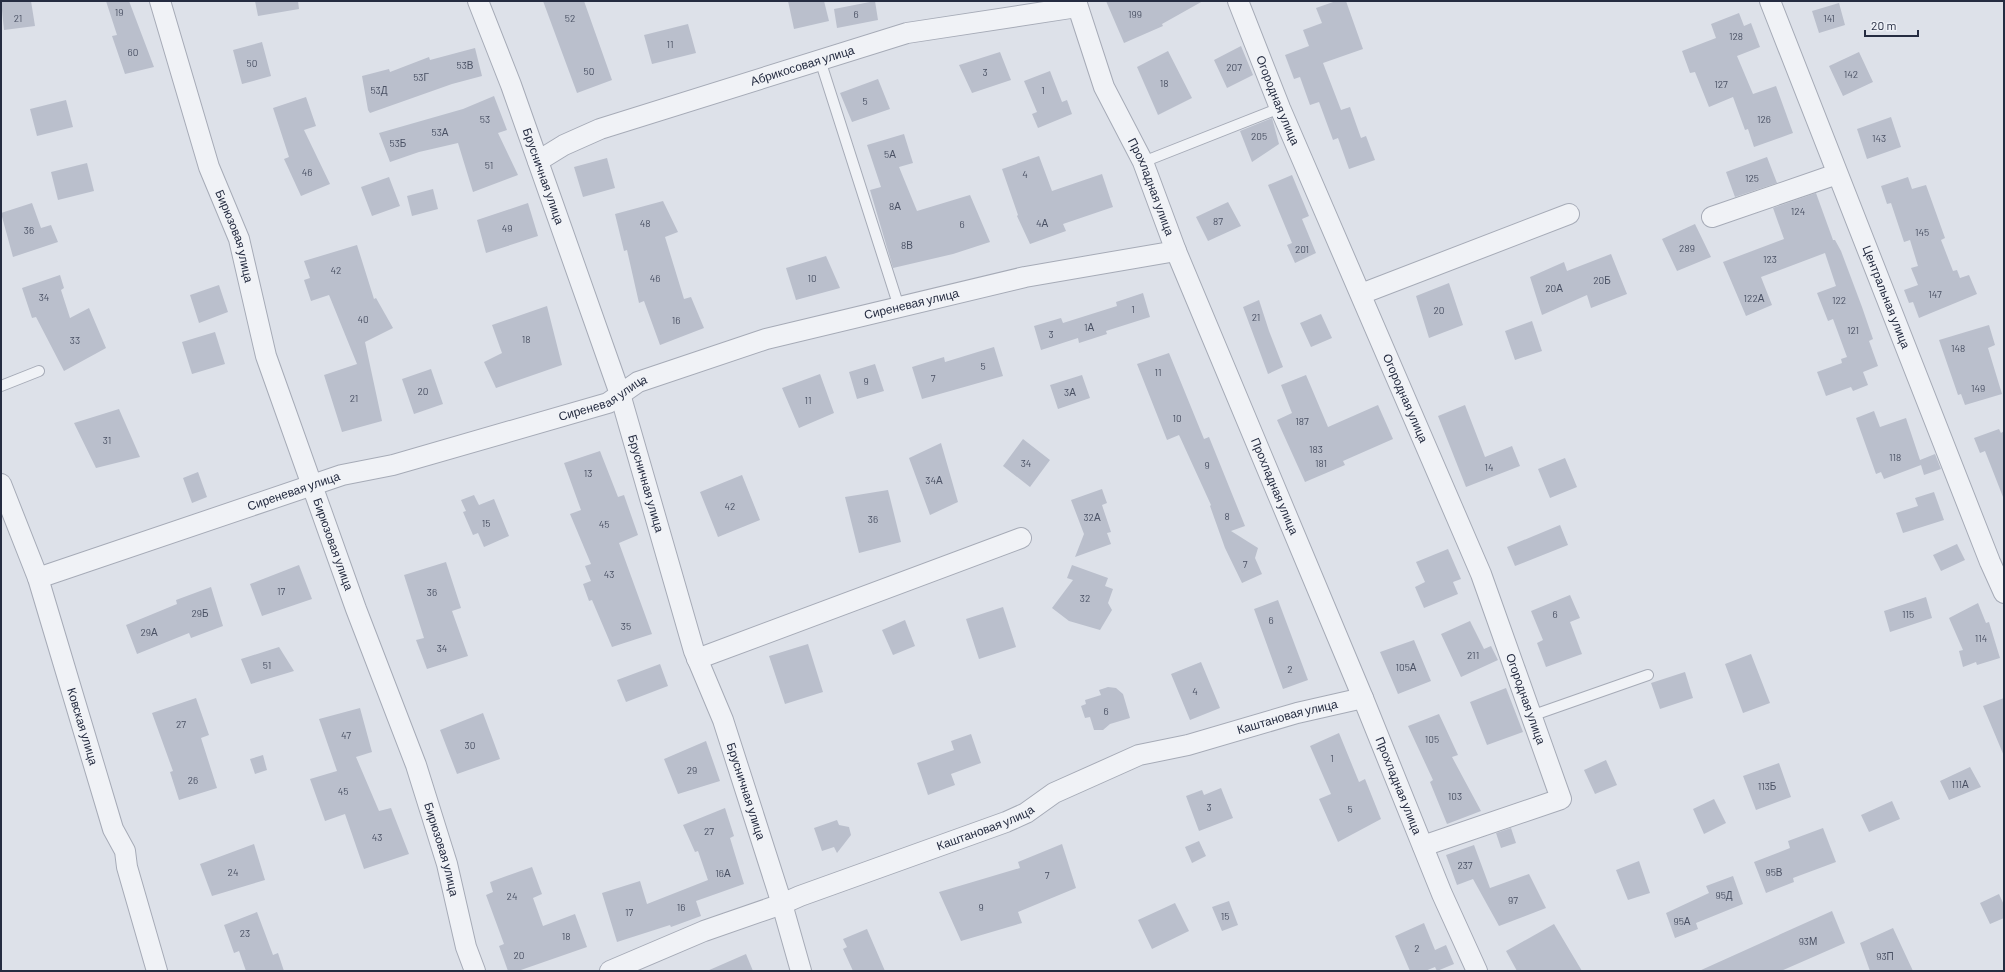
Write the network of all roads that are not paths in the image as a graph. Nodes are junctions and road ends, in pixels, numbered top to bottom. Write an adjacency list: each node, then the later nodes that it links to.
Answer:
1 (160, 1): 20 (street, Бирюзовая улица)
2 (478, 1): 8 (street, Брусничная улица)
3 (1238, 1): 7 (street, Огородная улица)
4 (1770, 1): 10 (street, Центральная улица)
5 (1077, 4): 6 (street, Абрикосовая улица); 9 (street, Прохладная улица)
6 (820, 60): 8 (street, Абрикосовая улица); 15 (lane)
7 (1280, 108): 9 (lane); 14 (street, Огородная улица)
8 (538, 161): 18 (street, Брусничная улица)
9 (1143, 162): 13 (street, Прохладная улица)
10 (1837, 174): 12 (street); 23 (street, Центральная улица)
11 (1569, 214): 14 (street)
12 (1712, 216)
13 (1176, 251): 15 (street, Сиреневая улица); 26 (street, Прохладная улица)
14 (1361, 294): 27 (street, Огородная улица)
15 (899, 307): 18 (street, Сиреневая улица)
16 (39, 371): 17 (lane)
17 (1, 386)
18 (620, 394): 20 (street, Сиреневая улица); 24 (street, Брусничная улица)
19 (1, 484): 22 (street, Ковская улица)
20 (313, 485): 22 (street, Сиреневая улица); 31 (street, Бирюзовая улица)
21 (1021, 538): 24 (street)
22 (38, 578): 30 (street, Ковская улица)
23 (2004, 593)
24 (697, 659): 29 (street, Брусничная улица)
25 (1648, 675): 27 (lane)
26 (1362, 698): 28 (street, Прохладная улица); 29 (street, Каштановая улица)
27 (1531, 716): 28 (street, Огородная улица)
28 (1423, 846): 34 (street, Прохладная улица)
29 (782, 904): 32 (street, Каштановая улица); 33 (street, Брусничная улица)
30 (157, 971)
31 (474, 971)
32 (610, 971)
33 (801, 971)
34 (1477, 971)

